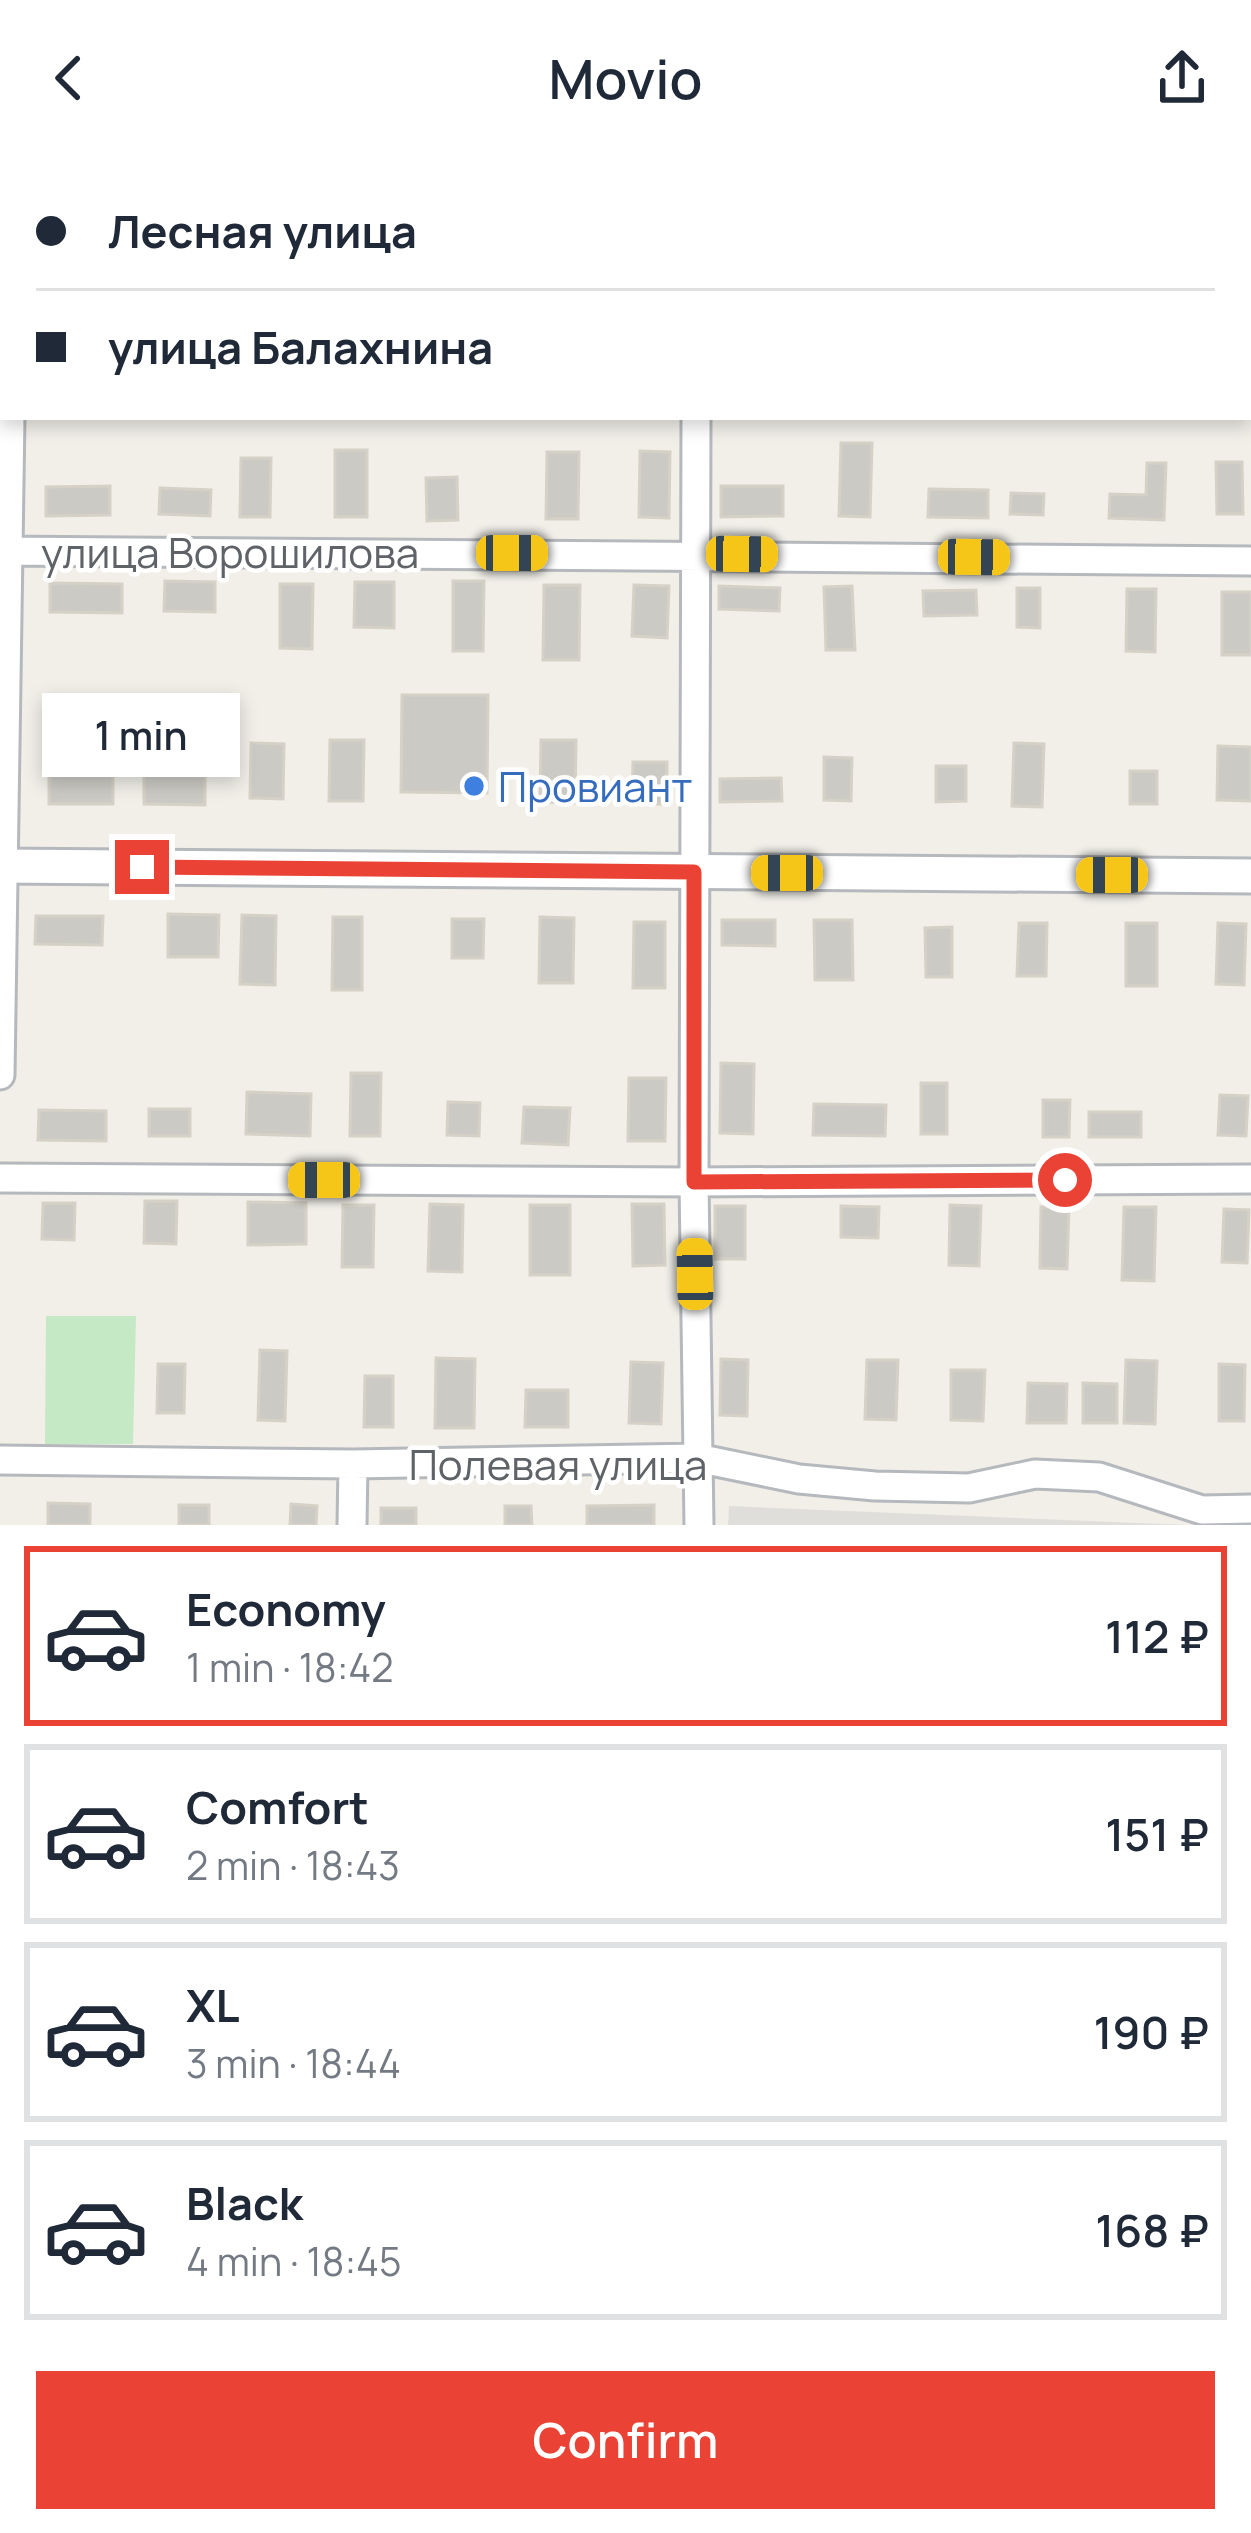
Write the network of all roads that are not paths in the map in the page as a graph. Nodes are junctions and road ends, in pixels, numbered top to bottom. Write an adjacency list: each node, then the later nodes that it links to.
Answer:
1 (10, 420): 3 (street)
2 (696, 420): 4 (street)
3 (4, 551): 4 (street, улица Ворошилова); 6 (street)
4 (696, 554): 5 (street, улица Ворошилова); 7 (street)
5 (1251, 561)
6 (2, 866): 7 (street); 9 (street)
7 (694, 872): 8 (street); 12 (street)
8 (1251, 876)
9 (0, 1075)
10 (0, 1178): 12 (street)
11 (1251, 1179): 12 (street)
12 (694, 1182): 13 (street)
13 (697, 1458): 15 (street, Полевая улица); 16 (street, Полевая улица); 18 (street)
14 (0, 1460): 15 (street, Полевая улица)
15 (352, 1464): 17 (street)
16 (1251, 1509)
17 (352, 1525)
18 (699, 1525)

